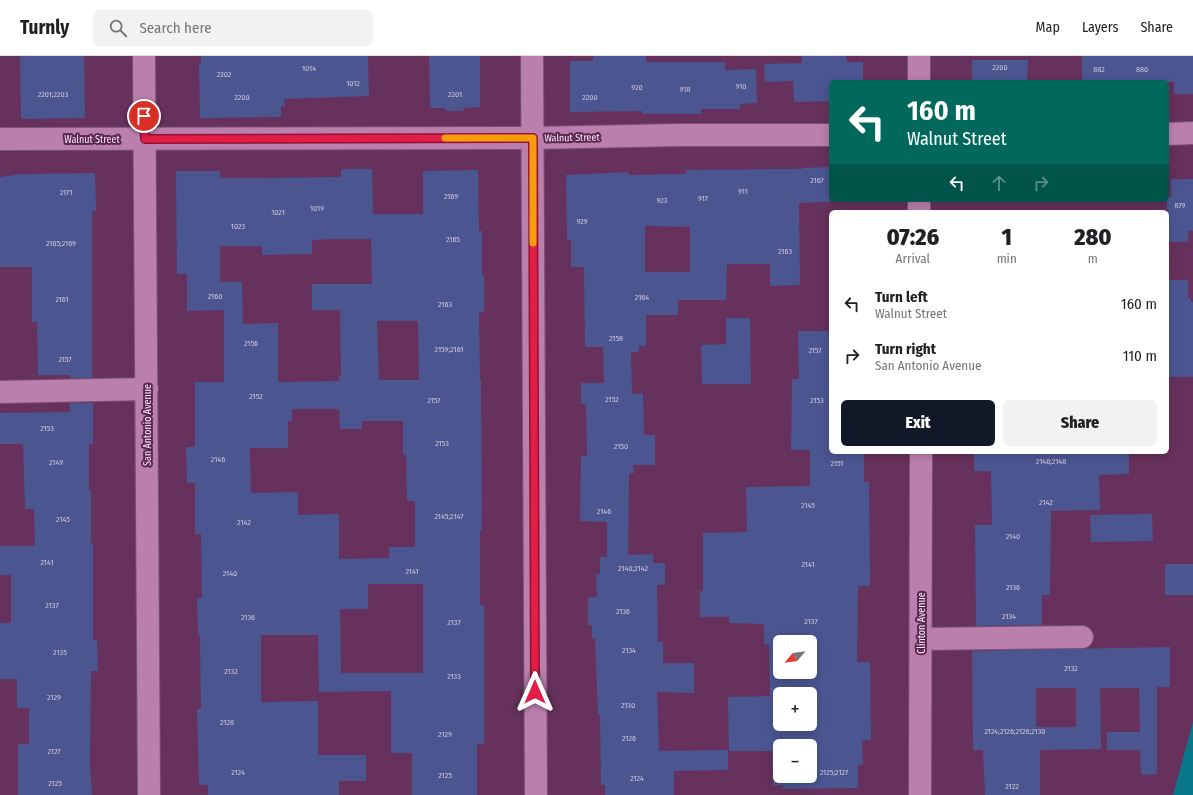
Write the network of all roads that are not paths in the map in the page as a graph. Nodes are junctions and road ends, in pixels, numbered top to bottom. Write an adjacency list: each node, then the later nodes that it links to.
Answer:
1 (144, 56): 10 (street, San Antonio Avenue)
2 (532, 56): 8 (street)
3 (919, 56): 4 (street)
4 (919, 80)
5 (1193, 133): 6 (street)
6 (1169, 134)
7 (829, 135): 8 (street, Walnut Street)
8 (533, 138): 10 (street, Walnut Street); 17 (street)
9 (0, 139): 10 (street, Walnut Street)
10 (145, 139): 11 (street, San Antonio Avenue)
11 (147, 389): 12 (street); 16 (street, San Antonio Avenue)
12 (0, 392)
13 (921, 454): 15 (street, Clinton Avenue)
14 (1082, 637): 15 (street)
15 (921, 639): 18 (street, Clinton Avenue)
16 (149, 795)
17 (536, 795)
18 (920, 795)

